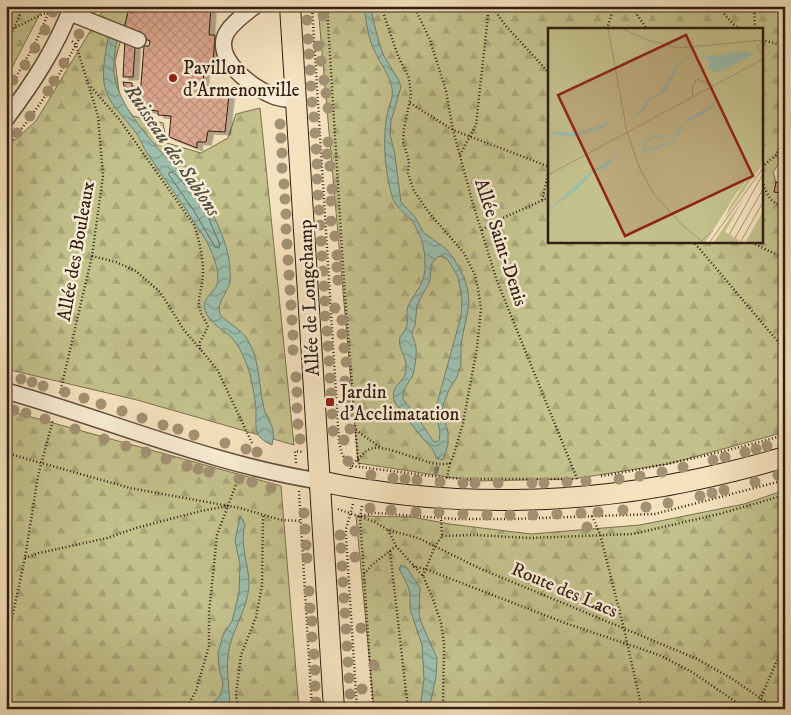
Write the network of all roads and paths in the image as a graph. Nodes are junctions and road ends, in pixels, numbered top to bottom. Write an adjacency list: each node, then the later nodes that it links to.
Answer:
1 (23, 6): 17 (path)
2 (50, 6): 15 (path)
3 (255, 6): 32 (street)
4 (290, 6): 32 (main road, Allée de Longchamp)
5 (312, 6): 69 (path, Allée de Longchamp)
6 (327, 6): 57 (path)
7 (381, 6): 33 (path)
8 (414, 6): 35 (path, Allée Saint-Denis)
9 (491, 6): 29 (path); 37 (path)
10 (614, 6): 18 (path)
11 (631, 6): 19 (path)
12 (717, 6): 20 (path)
13 (754, 6): 21 (path)
14 (71, 10): 16 (street); 22 (street)
15 (49, 11): 17 (path); 30 (path)
16 (88, 20): 25 (street); 27 (path)
17 (14, 28): 23 (path); 24 (path)
18 (607, 28)
19 (646, 28)
20 (738, 28)
21 (755, 28)
22 (63, 30): 27 (path, Allée des Bouleaux); 34 (street)
23 (6, 32)
24 (6, 40)
25 (138, 40)
26 (764, 41): 28 (path)
27 (76, 45): 31 (path, Allée des Bouleaux); 38 (path)
28 (785, 46)
29 (548, 72)
30 (12, 85)
31 (90, 87): 50 (path, Allée des Bouleaux); 52 (path)
32 (296, 101): 76 (main road, Allée de Longchamp)
33 (410, 103): 35 (path); 67 (path)
34 (6, 120)
35 (453, 130): 37 (path); 39 (path, Allée Saint-Denis)
36 (785, 136): 40 (path)
37 (470, 137): 39 (path); 41 (path)
38 (6, 148)
39 (460, 155): 47 (path, Allée Saint-Denis)
40 (764, 165)
41 (548, 166)
42 (548, 175): 45 (path)
43 (764, 186): 46 (path)
44 (548, 198): 45 (path)
45 (542, 200): 47 (path)
46 (785, 207)
47 (481, 230): 74 (path, Allée Saint-Denis)
48 (694, 242): 53 (path)
49 (751, 242): 51 (path)
50 (92, 256): 52 (path); 55 (path, Allée des Bouleaux)
51 (785, 259)
52 (200, 350): 59 (path)
53 (785, 350)
54 (6, 391): 68 (street)
55 (60, 393)
56 (54, 419): 66 (path)
57 (356, 430): 60 (path); 64 (path)
58 (785, 435): 72 (path)
59 (252, 443)
60 (381, 448): 64 (path); 67 (path)
61 (302, 452): 65 (path)
62 (6, 453): 66 (path)
63 (785, 457): 76 (main road)
64 (358, 460): 69 (path); 70 (path)
65 (296, 461)
66 (40, 463): 82 (path); 96 (path)
67 (450, 463): 73 (path)
68 (244, 464): 76 (street); 82 (path)
69 (350, 466): 70 (path); 71 (path, Allée de Longchamp)
70 (360, 467): 73 (path)
71 (352, 474)
72 (593, 477)
73 (447, 478): 74 (path)
74 (578, 478): 75 (path); 77 (path, Allée Saint-Denis)
75 (585, 478)
76 (319, 480): 109 (main road, Allée de Longchamp)
77 (579, 482)
78 (299, 491): 89 (path)
79 (785, 495): 91 (path)
80 (353, 503): 85 (path)
81 (362, 504): 87 (path)
82 (228, 506): 86 (path); 96 (path); 106 (path)
83 (336, 509): 85 (path, Route des Lacs)
84 (590, 510): 91 (path)
85 (351, 514): 87 (path, Route des Lacs); 110 (path)
86 (263, 515): 89 (path); 107 (path)
87 (360, 517): 90 (path, Route des Lacs); 99 (path)
88 (441, 518): 92 (path)
89 (300, 522): 108 (path)
90 (388, 530): 93 (path); 94 (path, Route des Lacs)
91 (600, 534): 92 (path); 101 (path)
92 (442, 536): 94 (path)
93 (396, 546): 95 (path); 97 (path)
94 (435, 546): 98 (path); 101 (path, Route des Lacs)
95 (390, 551): 99 (path); 112 (path)
96 (25, 558): 104 (path)
97 (413, 566): 98 (path, Route des Lacs); 100 (path)
98 (425, 569): 100 (path); 103 (path, Route des Lacs)
99 (364, 574): 111 (path)
100 (423, 576): 113 (path)
101 (624, 629): 103 (path); 105 (path, Route des Lacs)
102 (785, 642): 105 (path)
103 (628, 644): 114 (path); 115 (path, Route des Lacs)
104 (6, 645)
105 (761, 698): 116 (path); 117 (path, Route des Lacs)
106 (186, 709)
107 (238, 709)
108 (312, 709)
109 (334, 709)
110 (357, 709)
111 (373, 709)
112 (408, 709)
113 (443, 709)
114 (642, 709)
115 (746, 709)
116 (756, 709)
117 (776, 709)

